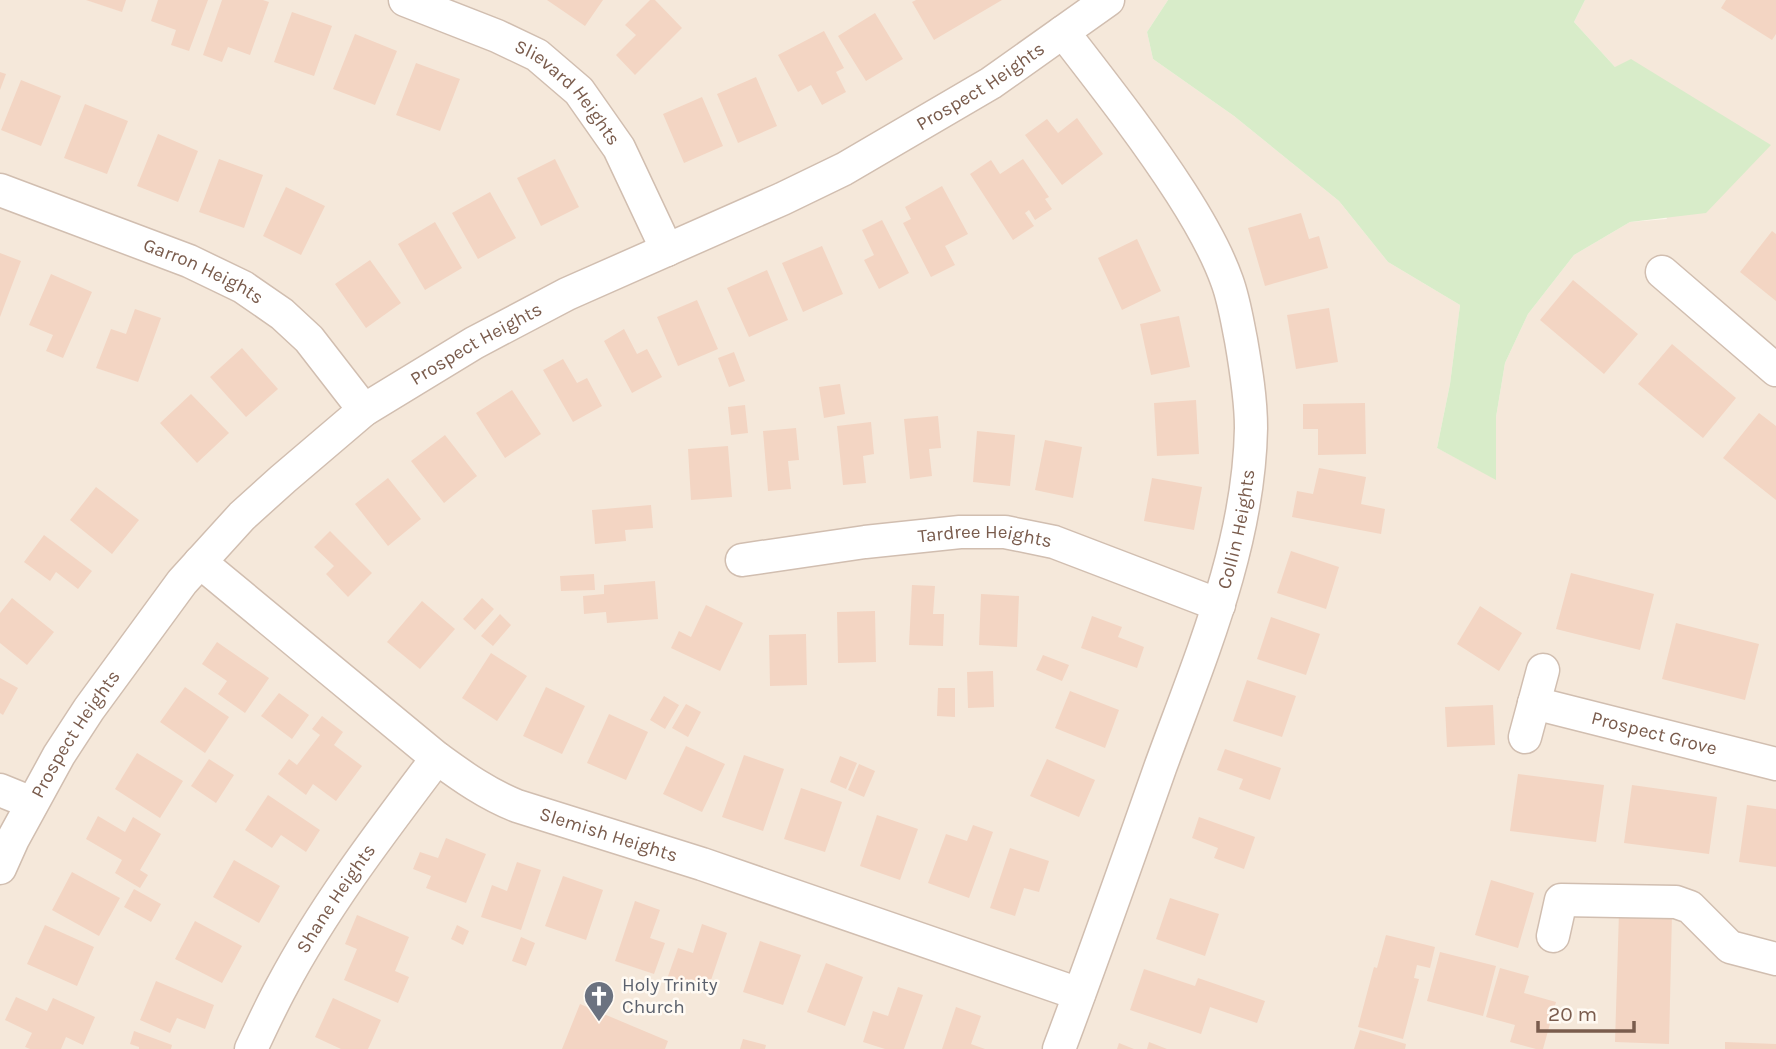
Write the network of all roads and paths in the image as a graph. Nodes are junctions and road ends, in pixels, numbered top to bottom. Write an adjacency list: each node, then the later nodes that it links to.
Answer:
1 (405, 0): 5 (street, Slievard Heights)
2 (1108, 0): 3 (street, Prospect Heights)
3 (1063, 32): 5 (street, Prospect Heights); 11 (street, Collin Heights)
4 (0, 190): 8 (street, Garron Heights)
5 (667, 250): 8 (street, Prospect Heights)
6 (1662, 272): 7 (street)
7 (1776, 370)
8 (364, 411): 10 (street, Prospect Heights)
9 (742, 559): 11 (street, Tardree Heights)
10 (200, 562): 15 (street, Slemish Heights); 18 (street, Prospect Heights)
11 (1219, 605): 22 (street, Collin Heights)
12 (1543, 670): 13 (street)
13 (1534, 703): 14 (street); 16 (street, Prospect Grove)
14 (1525, 737)
15 (437, 758): 22 (street, Slemish Heights); 23 (street, Shane Heights)
16 (1776, 764)
17 (0, 790): 18 (street)
18 (32, 803): 19 (street, Prospect Heights)
19 (0, 868)
20 (1553, 936): 21 (street)
21 (1776, 959)
22 (1079, 994): 24 (street, Collin Heights)
23 (251, 1049)
24 (1059, 1049)

